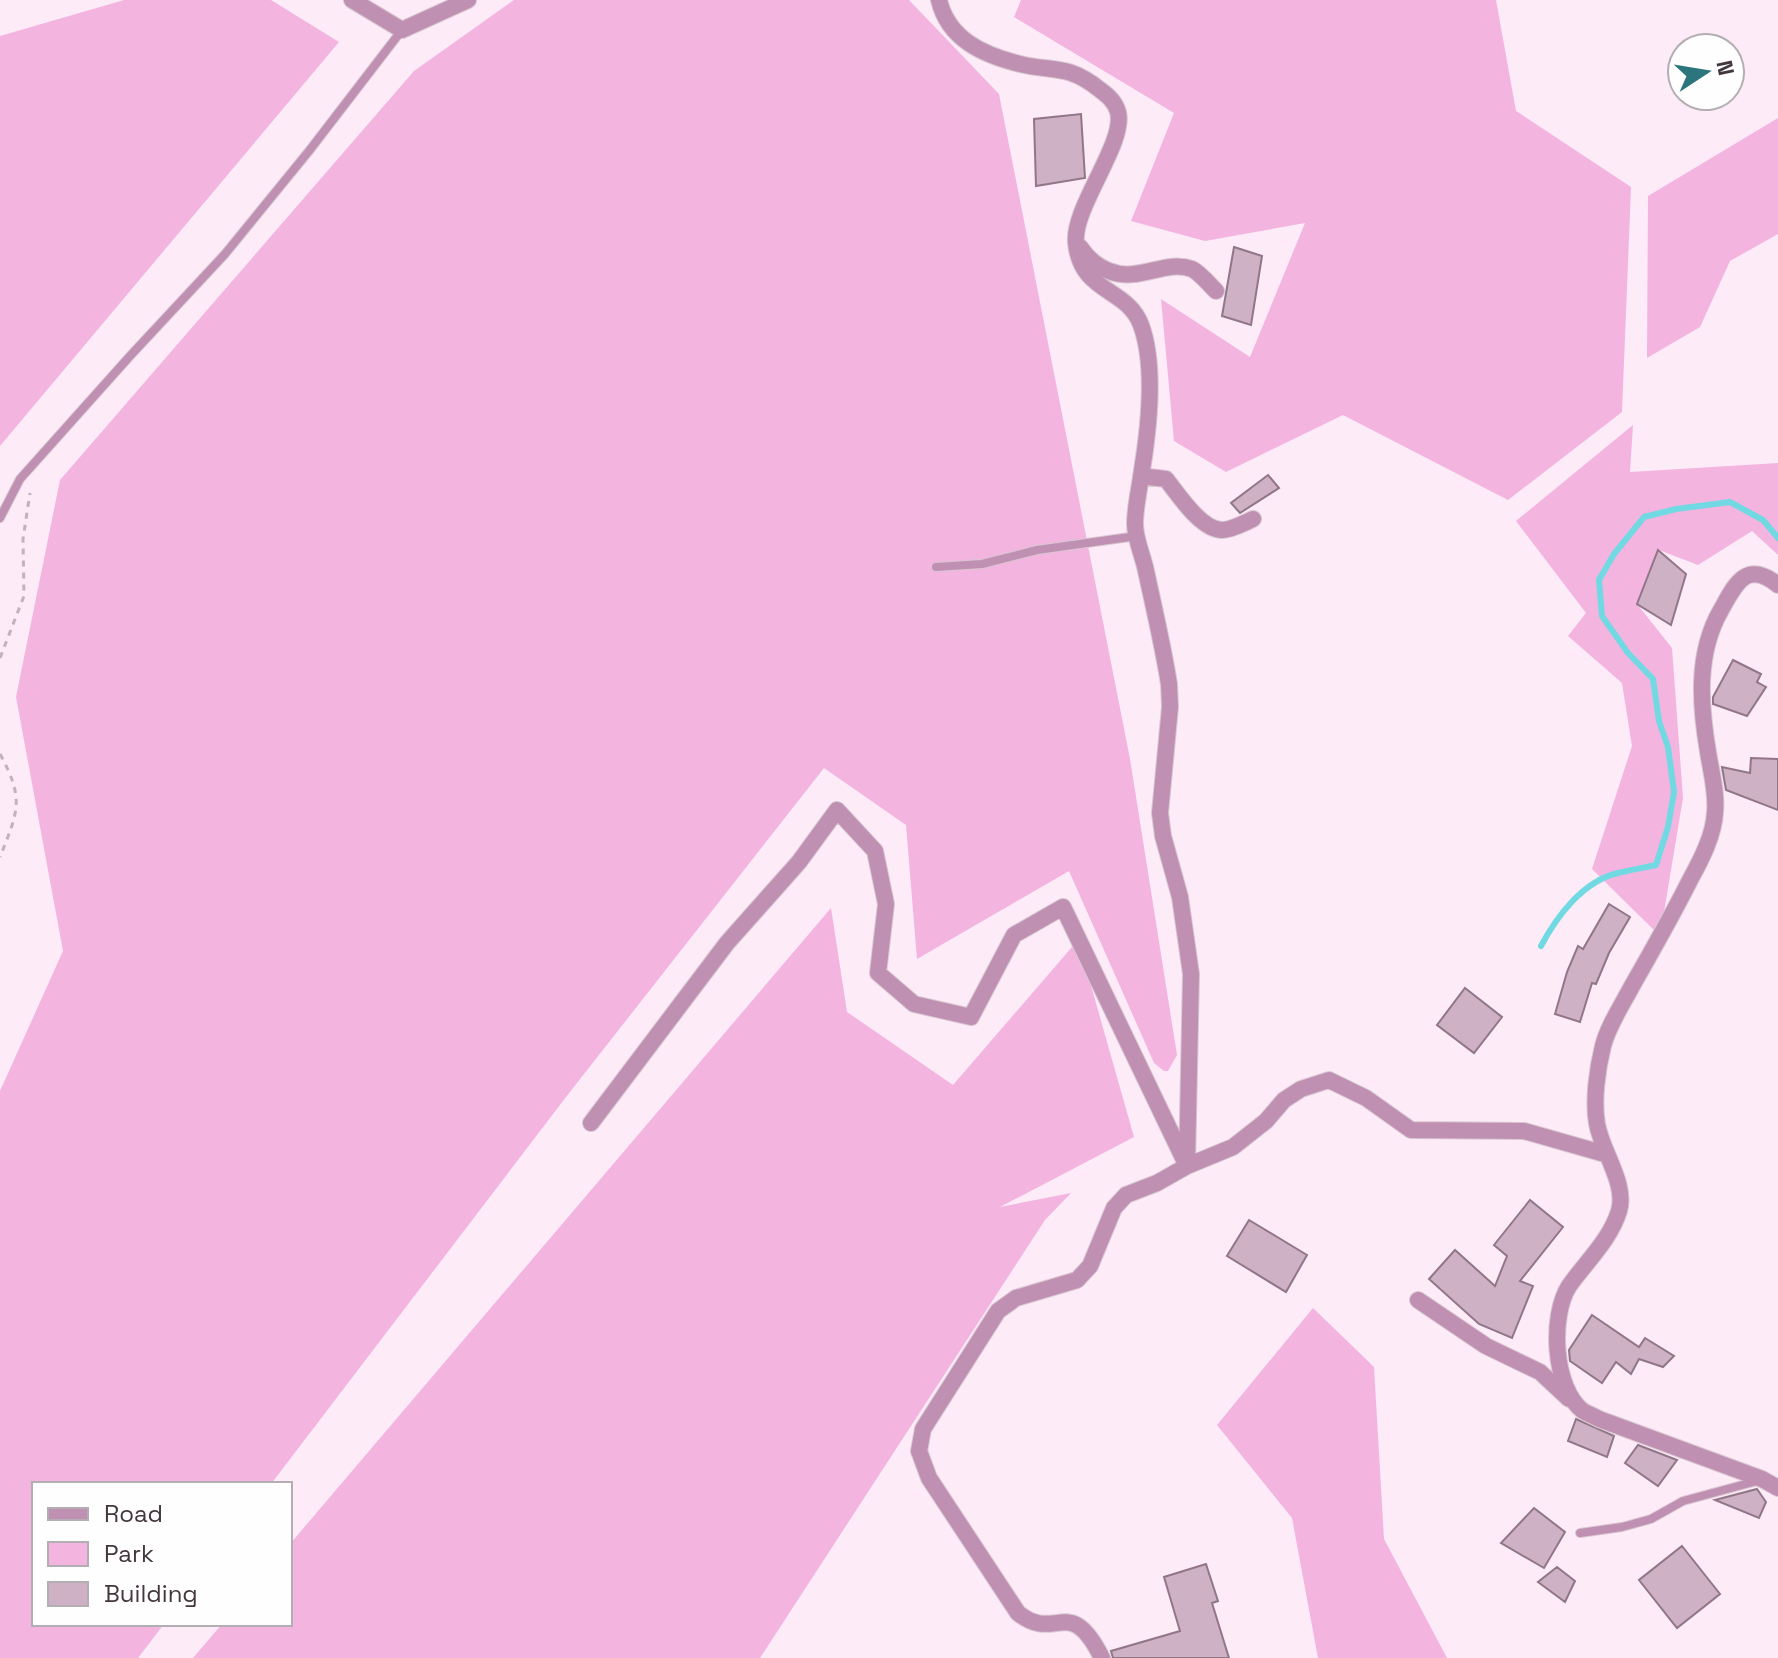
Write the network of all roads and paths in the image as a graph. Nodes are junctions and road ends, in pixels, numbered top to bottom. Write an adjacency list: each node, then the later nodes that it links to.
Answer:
1 (352, 0): 4 (street)
2 (468, 0): 4 (street)
3 (939, 0): 5 (street)
4 (402, 30): 7 (lane)
5 (1075, 239): 6 (street); 8 (street)
6 (1216, 291)
7 (33, 466): 9 (lane); 14 (path)
8 (1141, 476): 10 (street); 11 (street)
9 (0, 518)
10 (1253, 519)
11 (1137, 535): 12 (lane); 19 (street)
12 (936, 567)
13 (1778, 585): 18 (street)
14 (0, 658)
15 (0, 754): 16 (path)
16 (0, 857)
17 (591, 1123): 19 (street)
18 (1605, 1154): 19 (street); 21 (street)
19 (1187, 1166): 25 (street)
20 (1418, 1300): 21 (street)
21 (1582, 1410): 22 (street)
22 (1762, 1479): 23 (street); 24 (lane)
23 (1778, 1488)
24 (1580, 1533)
25 (1102, 1658)

